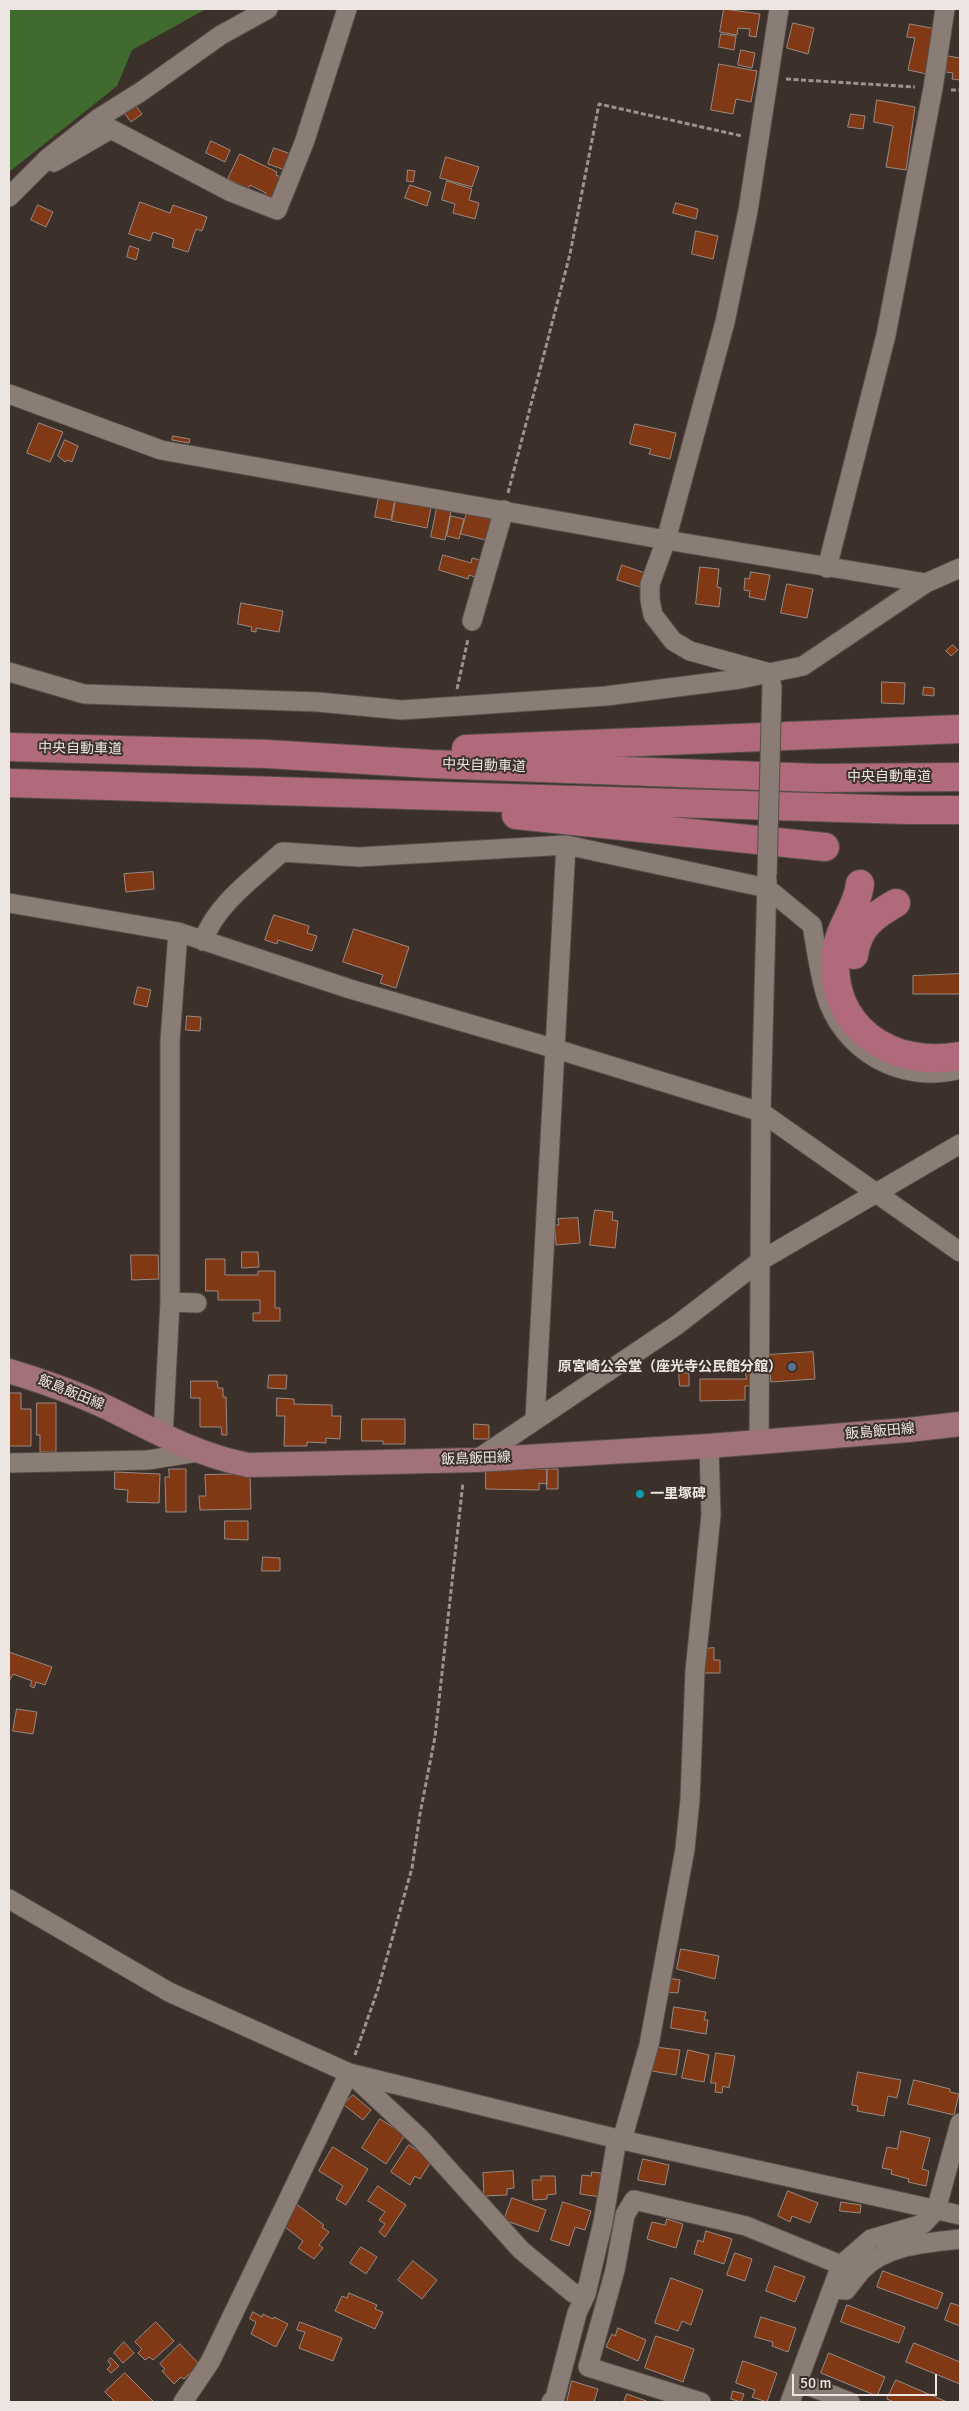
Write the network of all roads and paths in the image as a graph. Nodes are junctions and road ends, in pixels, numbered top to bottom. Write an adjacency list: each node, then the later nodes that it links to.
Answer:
1 (268, 9): 9 (street)
2 (347, 9): 9 (street)
3 (779, 9): 5 (street)
4 (945, 9): 6 (street)
5 (768, 78): 6 (path); 8 (street)
6 (933, 88): 7 (path); 14 (street)
7 (960, 90)
8 (759, 140): 12 (path); 13 (street)
9 (48, 158): 10 (street)
10 (9, 197)
11 (9, 394): 12 (street)
12 (504, 510): 13 (street); 17 (street)
13 (666, 540): 14 (street); 19 (street)
14 (827, 568): 16 (street)
15 (960, 568): 16 (street)
16 (926, 582): 19 (street)
17 (472, 621): 20 (path)
18 (9, 672): 20 (street)
19 (772, 679): 20 (street); 30 (street, bridge)
20 (453, 708)
21 (960, 729): 23 (highway)
22 (9, 747): 23 (highway, 中央自動車道)
23 (267, 754): 24 (highway, 中央自動車道)
24 (960, 777)
25 (9, 783): 26 (highway)
26 (301, 792): 27 (highway); 29 (highway)
27 (960, 810)
28 (566, 845): 30 (street); 35 (street); 37 (street)
29 (825, 847)
30 (767, 881): 39 (street); 40 (street)
31 (860, 884): 38 (highway)
32 (9, 903): 34 (street)
33 (896, 903): 36 (highway)
34 (178, 932): 35 (street); 45 (street)
35 (203, 941): 37 (street)
36 (960, 1036)
37 (556, 1049): 40 (street); 48 (street)
38 (960, 1056)
39 (960, 1069)
40 (761, 1112): 42 (street); 44 (street)
41 (960, 1144): 42 (street)
42 (876, 1193): 43 (street); 44 (street)
43 (960, 1252)
44 (760, 1261): 48 (street); 51 (street)
45 (170, 1302): 46 (street); 50 (street)
46 (197, 1302)
47 (9, 1371): 50 (main road, 飯島飯田線)
48 (535, 1419): 54 (street)
49 (960, 1424): 51 (main road, 飯島飯田線)
50 (163, 1437): 53 (main road, 飯島飯田線)
51 (759, 1442): 52 (main road, 飯島飯田線)
52 (709, 1446): 54 (main road, 飯島飯田線); 59 (street)
53 (198, 1452): 54 (main road, 飯島飯田線); 55 (street)
54 (471, 1460): 57 (path)
55 (9, 1463)
56 (9, 1899): 57 (street)
57 (349, 2072): 59 (street); 65 (street); 67 (street)
58 (960, 2123): 60 (street)
59 (619, 2140): 60 (street); 65 (street)
60 (936, 2210): 61 (street); 63 (street)
61 (960, 2215)
62 (960, 2239): 64 (street)
63 (840, 2265): 64 (street); 69 (street)
64 (833, 2289): 66 (street)
65 (586, 2294): 68 (street)
66 (799, 2382): 70 (street); 71 (street)
67 (183, 2402)
68 (551, 2402)
69 (701, 2402)
70 (790, 2402)
71 (850, 2402)

